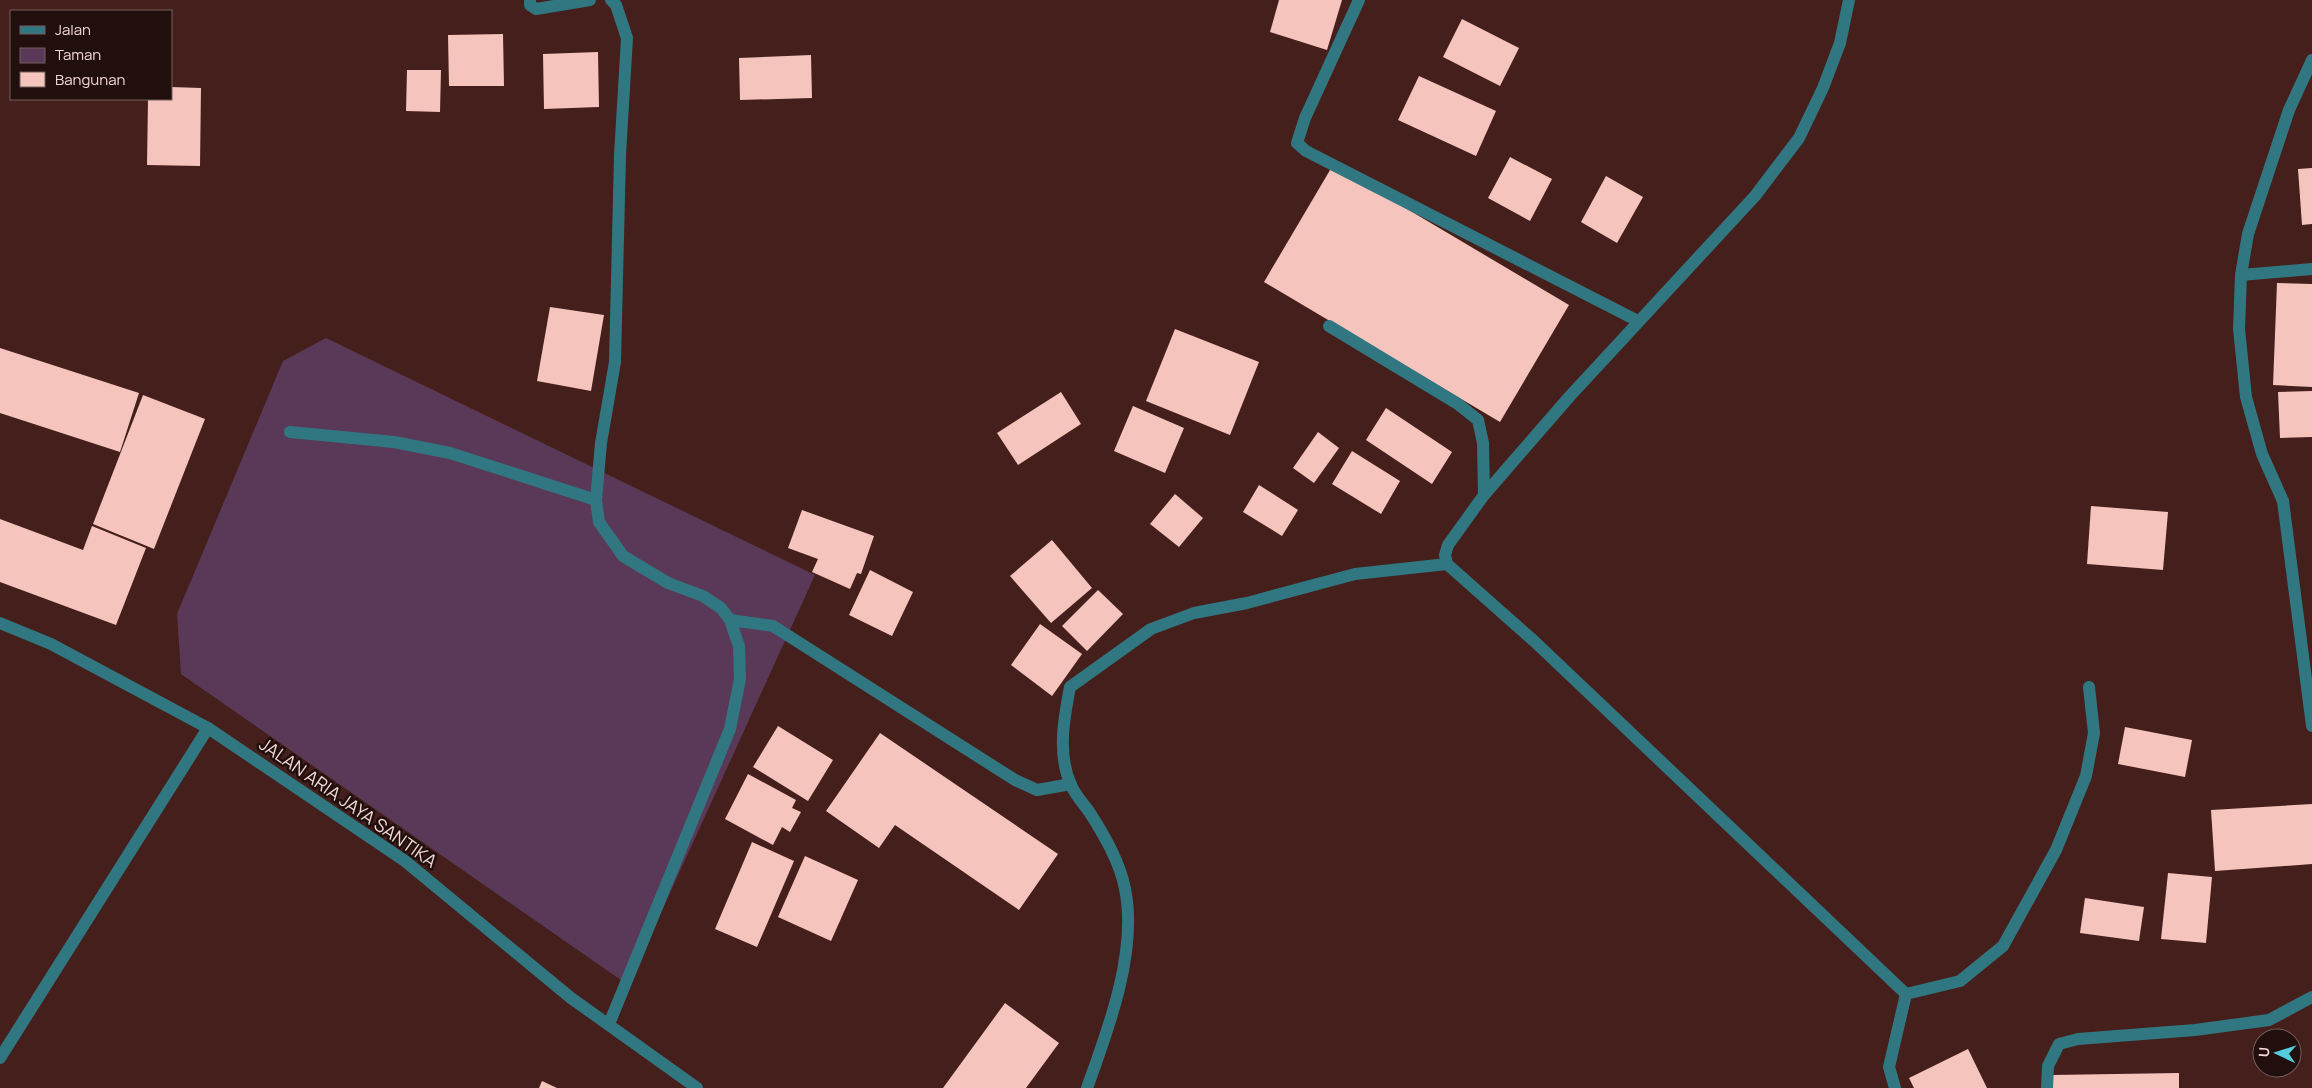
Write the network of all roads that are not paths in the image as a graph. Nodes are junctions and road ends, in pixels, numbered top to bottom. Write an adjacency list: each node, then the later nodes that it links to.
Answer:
1 (530, 0): 2 (street)
2 (590, 0)
3 (612, 0): 13 (street)
4 (1359, 0): 9 (street)
5 (1849, 0): 9 (street)
6 (2312, 60): 8 (street)
7 (2312, 269): 8 (street)
8 (2241, 274): 18 (street)
9 (1638, 321): 12 (street)
10 (1329, 326): 12 (street)
11 (290, 432): 13 (street)
12 (1484, 496): 14 (street)
13 (596, 500): 15 (street)
14 (1446, 564): 20 (street); 21 (street)
15 (730, 620): 20 (street); 23 (street)
16 (0, 623): 19 (street, JALAN ARIA JAYA SANTIKA)
17 (2089, 687): 21 (street)
18 (2312, 726)
19 (208, 728): 23 (street, JALAN ARIA JAYA SANTIKA); 24 (street)
20 (1071, 784): 26 (street)
21 (1906, 994): 27 (street)
22 (2312, 997): 28 (street)
23 (609, 1024): 25 (street, JALAN ARIA JAYA SANTIKA)
24 (0, 1058)
25 (697, 1088)
26 (1087, 1088)
27 (1895, 1088)
28 (2047, 1088)

